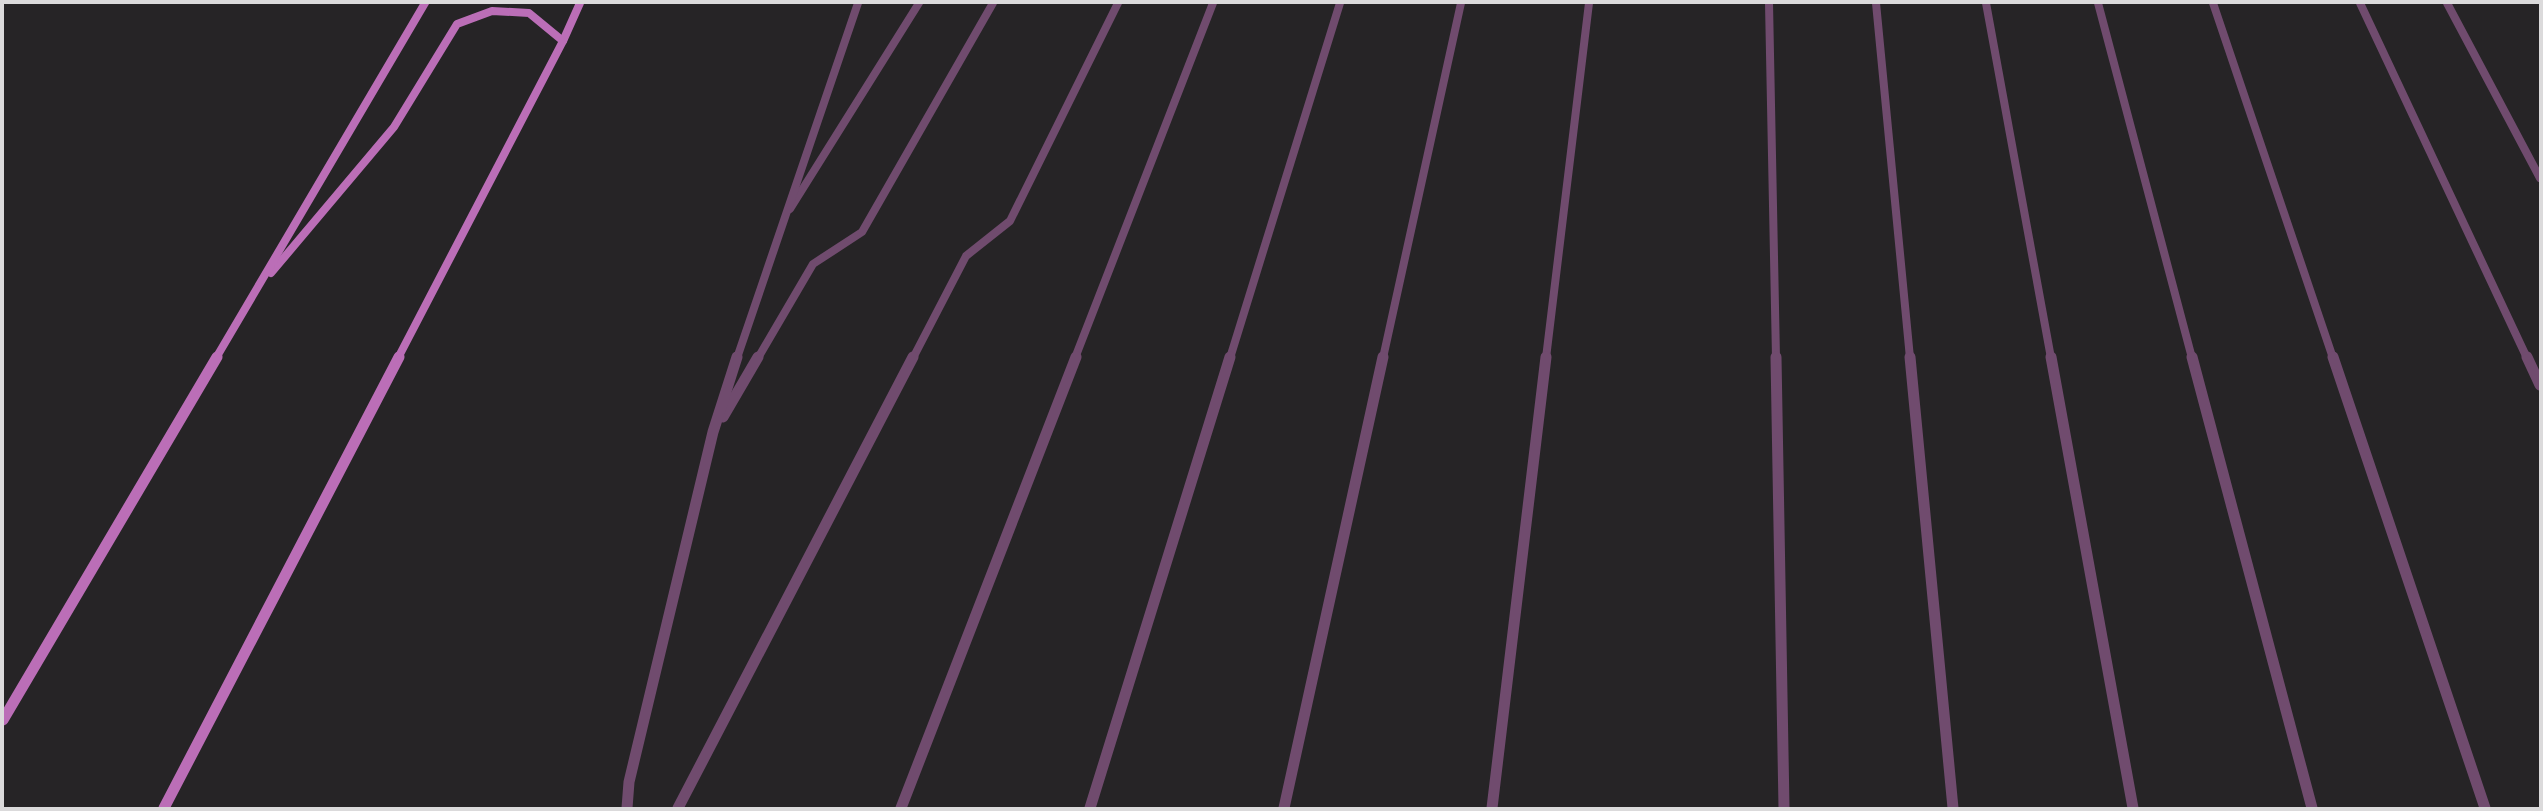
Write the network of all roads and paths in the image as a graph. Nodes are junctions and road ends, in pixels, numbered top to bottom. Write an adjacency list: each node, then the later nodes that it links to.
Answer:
1 (425, 3): 21 (main road)
2 (580, 3): 18 (main road)
3 (858, 3): 20 (lane)
4 (919, 3): 20 (lane)
5 (993, 3): 23 (lane)
6 (1118, 3): 27 (lane)
7 (1213, 3): 28 (lane)
8 (1340, 3): 29 (lane)
9 (1461, 3): 30 (lane)
10 (1589, 3): 31 (lane)
11 (1769, 3): 32 (lane)
12 (1876, 3): 33 (lane)
13 (1986, 3): 34 (lane)
14 (2098, 3): 35 (lane)
15 (2213, 3): 36 (lane)
16 (2360, 3): 22 (lane)
17 (2447, 3): 19 (lane)
18 (562, 41): 21 (main road); 25 (main road)
19 (2540, 178)
20 (781, 224): 23 (lane)
21 (253, 295): 24 (main road)
22 (2540, 385)
23 (714, 432): 26 (lane)
24 (3, 720)
25 (164, 808)
26 (627, 808)
27 (678, 808)
28 (900, 808)
29 (1090, 808)
30 (1284, 808)
31 (1492, 808)
32 (1784, 808)
33 (1953, 808)
34 (2134, 808)
35 (2312, 808)
36 (2485, 808)

